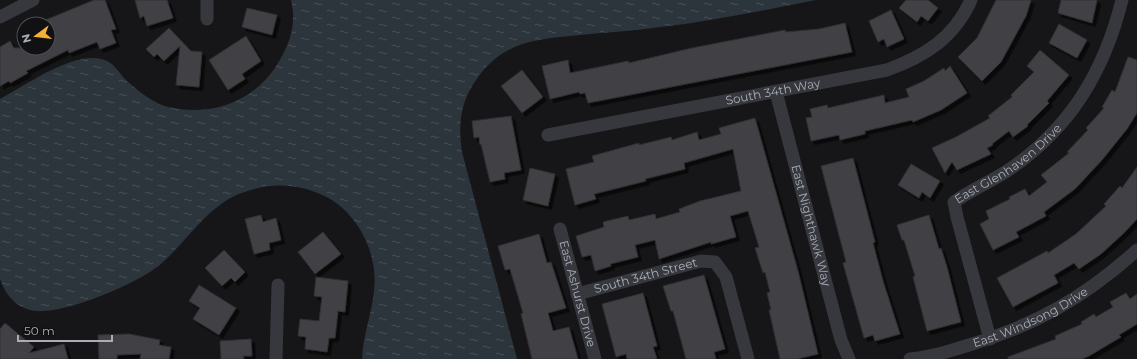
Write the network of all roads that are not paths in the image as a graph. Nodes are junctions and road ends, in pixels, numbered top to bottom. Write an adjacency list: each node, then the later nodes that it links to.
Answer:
1 (33, 0): 5 (street)
2 (207, 0): 6 (street)
3 (971, 0): 7 (street, South 34th Way)
4 (1122, 0): 13 (street, East Glenhaven Drive)
5 (0, 17)
6 (207, 19)
7 (776, 92): 8 (street, South 34th Way); 17 (street, East Nighthawk Way)
8 (548, 135)
9 (560, 229): 12 (street, East Ashurst Drive)
10 (1137, 250): 13 (street, East Windsong Drive)
11 (278, 285): 14 (street)
12 (577, 294): 15 (street, East Ashurst Drive); 16 (street, South 34th Street)
13 (990, 339): 18 (street, East Windsong Drive)
14 (276, 359)
15 (595, 359)
16 (748, 359)
17 (848, 359)
18 (910, 359)

